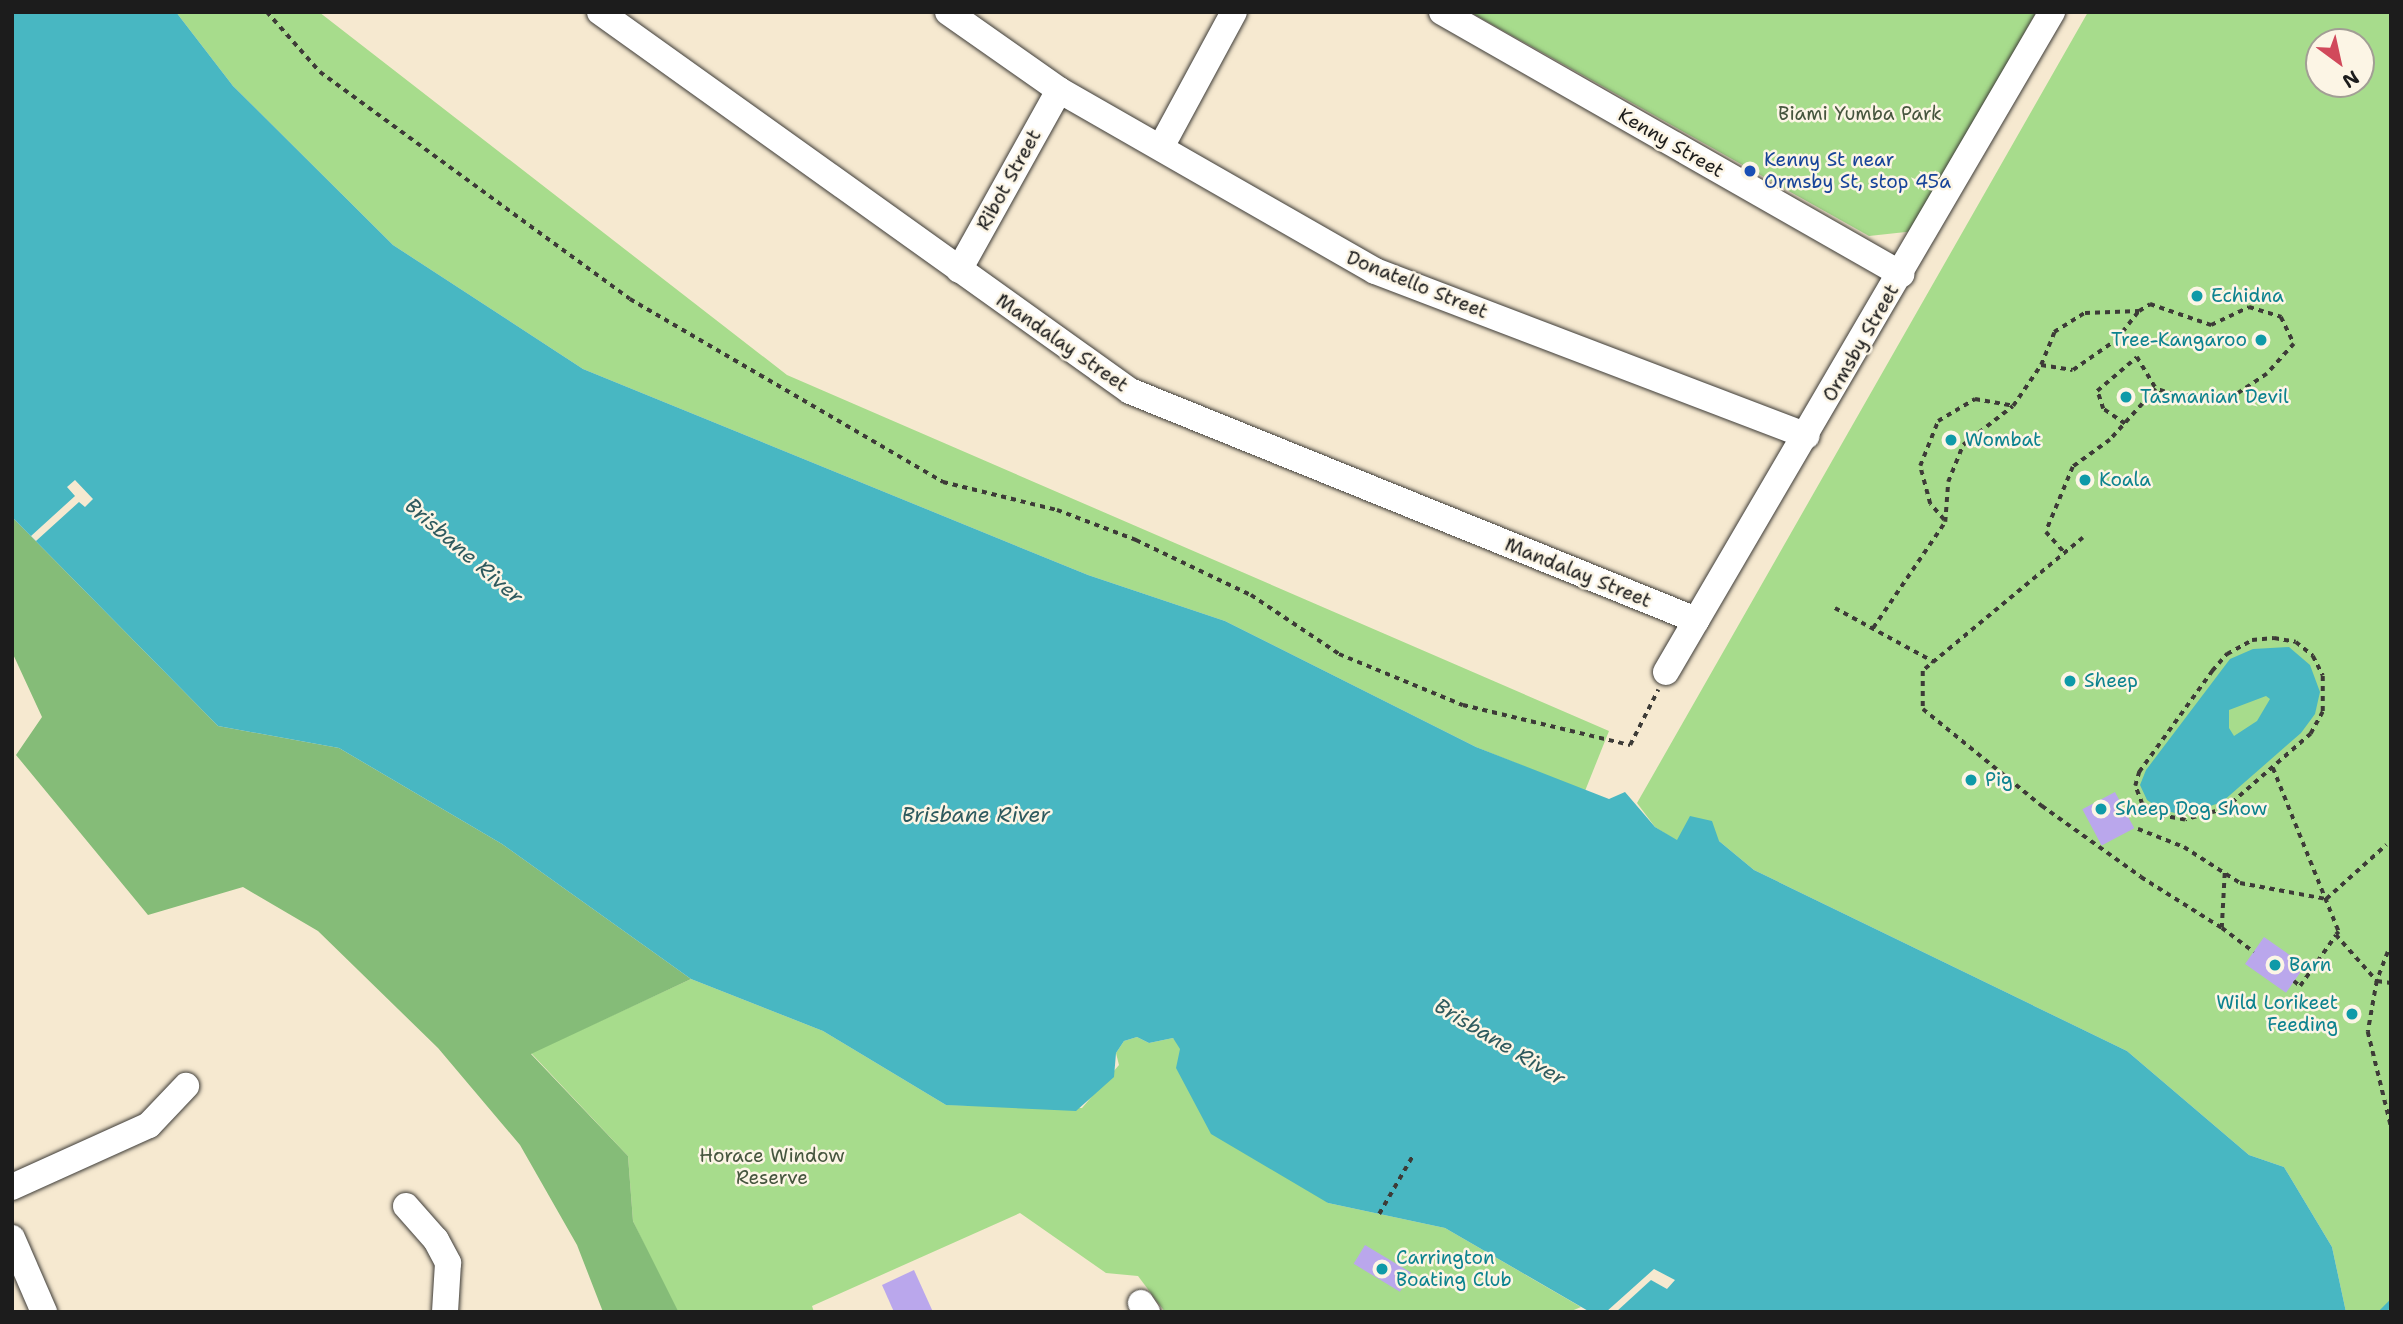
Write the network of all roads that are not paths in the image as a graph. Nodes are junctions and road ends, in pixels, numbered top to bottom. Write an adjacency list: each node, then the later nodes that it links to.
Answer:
1 (600, 12): 8 (street, Mandalay Street)
2 (948, 12): 6 (street, Donatello Street)
3 (1234, 12): 7 (street)
4 (1442, 12): 9 (street, Kenny Street)
5 (2052, 12): 9 (street, Ormsby Street)
6 (1059, 90): 7 (street, Donatello Street); 8 (street, Ribot Street)
7 (1161, 147): 10 (street, Donatello Street)
8 (959, 270): 11 (street, Mandalay Street)
9 (1901, 274): 10 (street, Ormsby Street)
10 (1807, 436): 11 (street, Ormsby Street)
11 (1696, 620): 12 (street, Ormsby Street)
12 (1666, 672)
13 (186, 1086): 14 (street)
14 (12, 1186)
15 (407, 1206): 18 (street)
16 (12, 1238): 17 (street)
17 (44, 1312)
18 (445, 1312)

